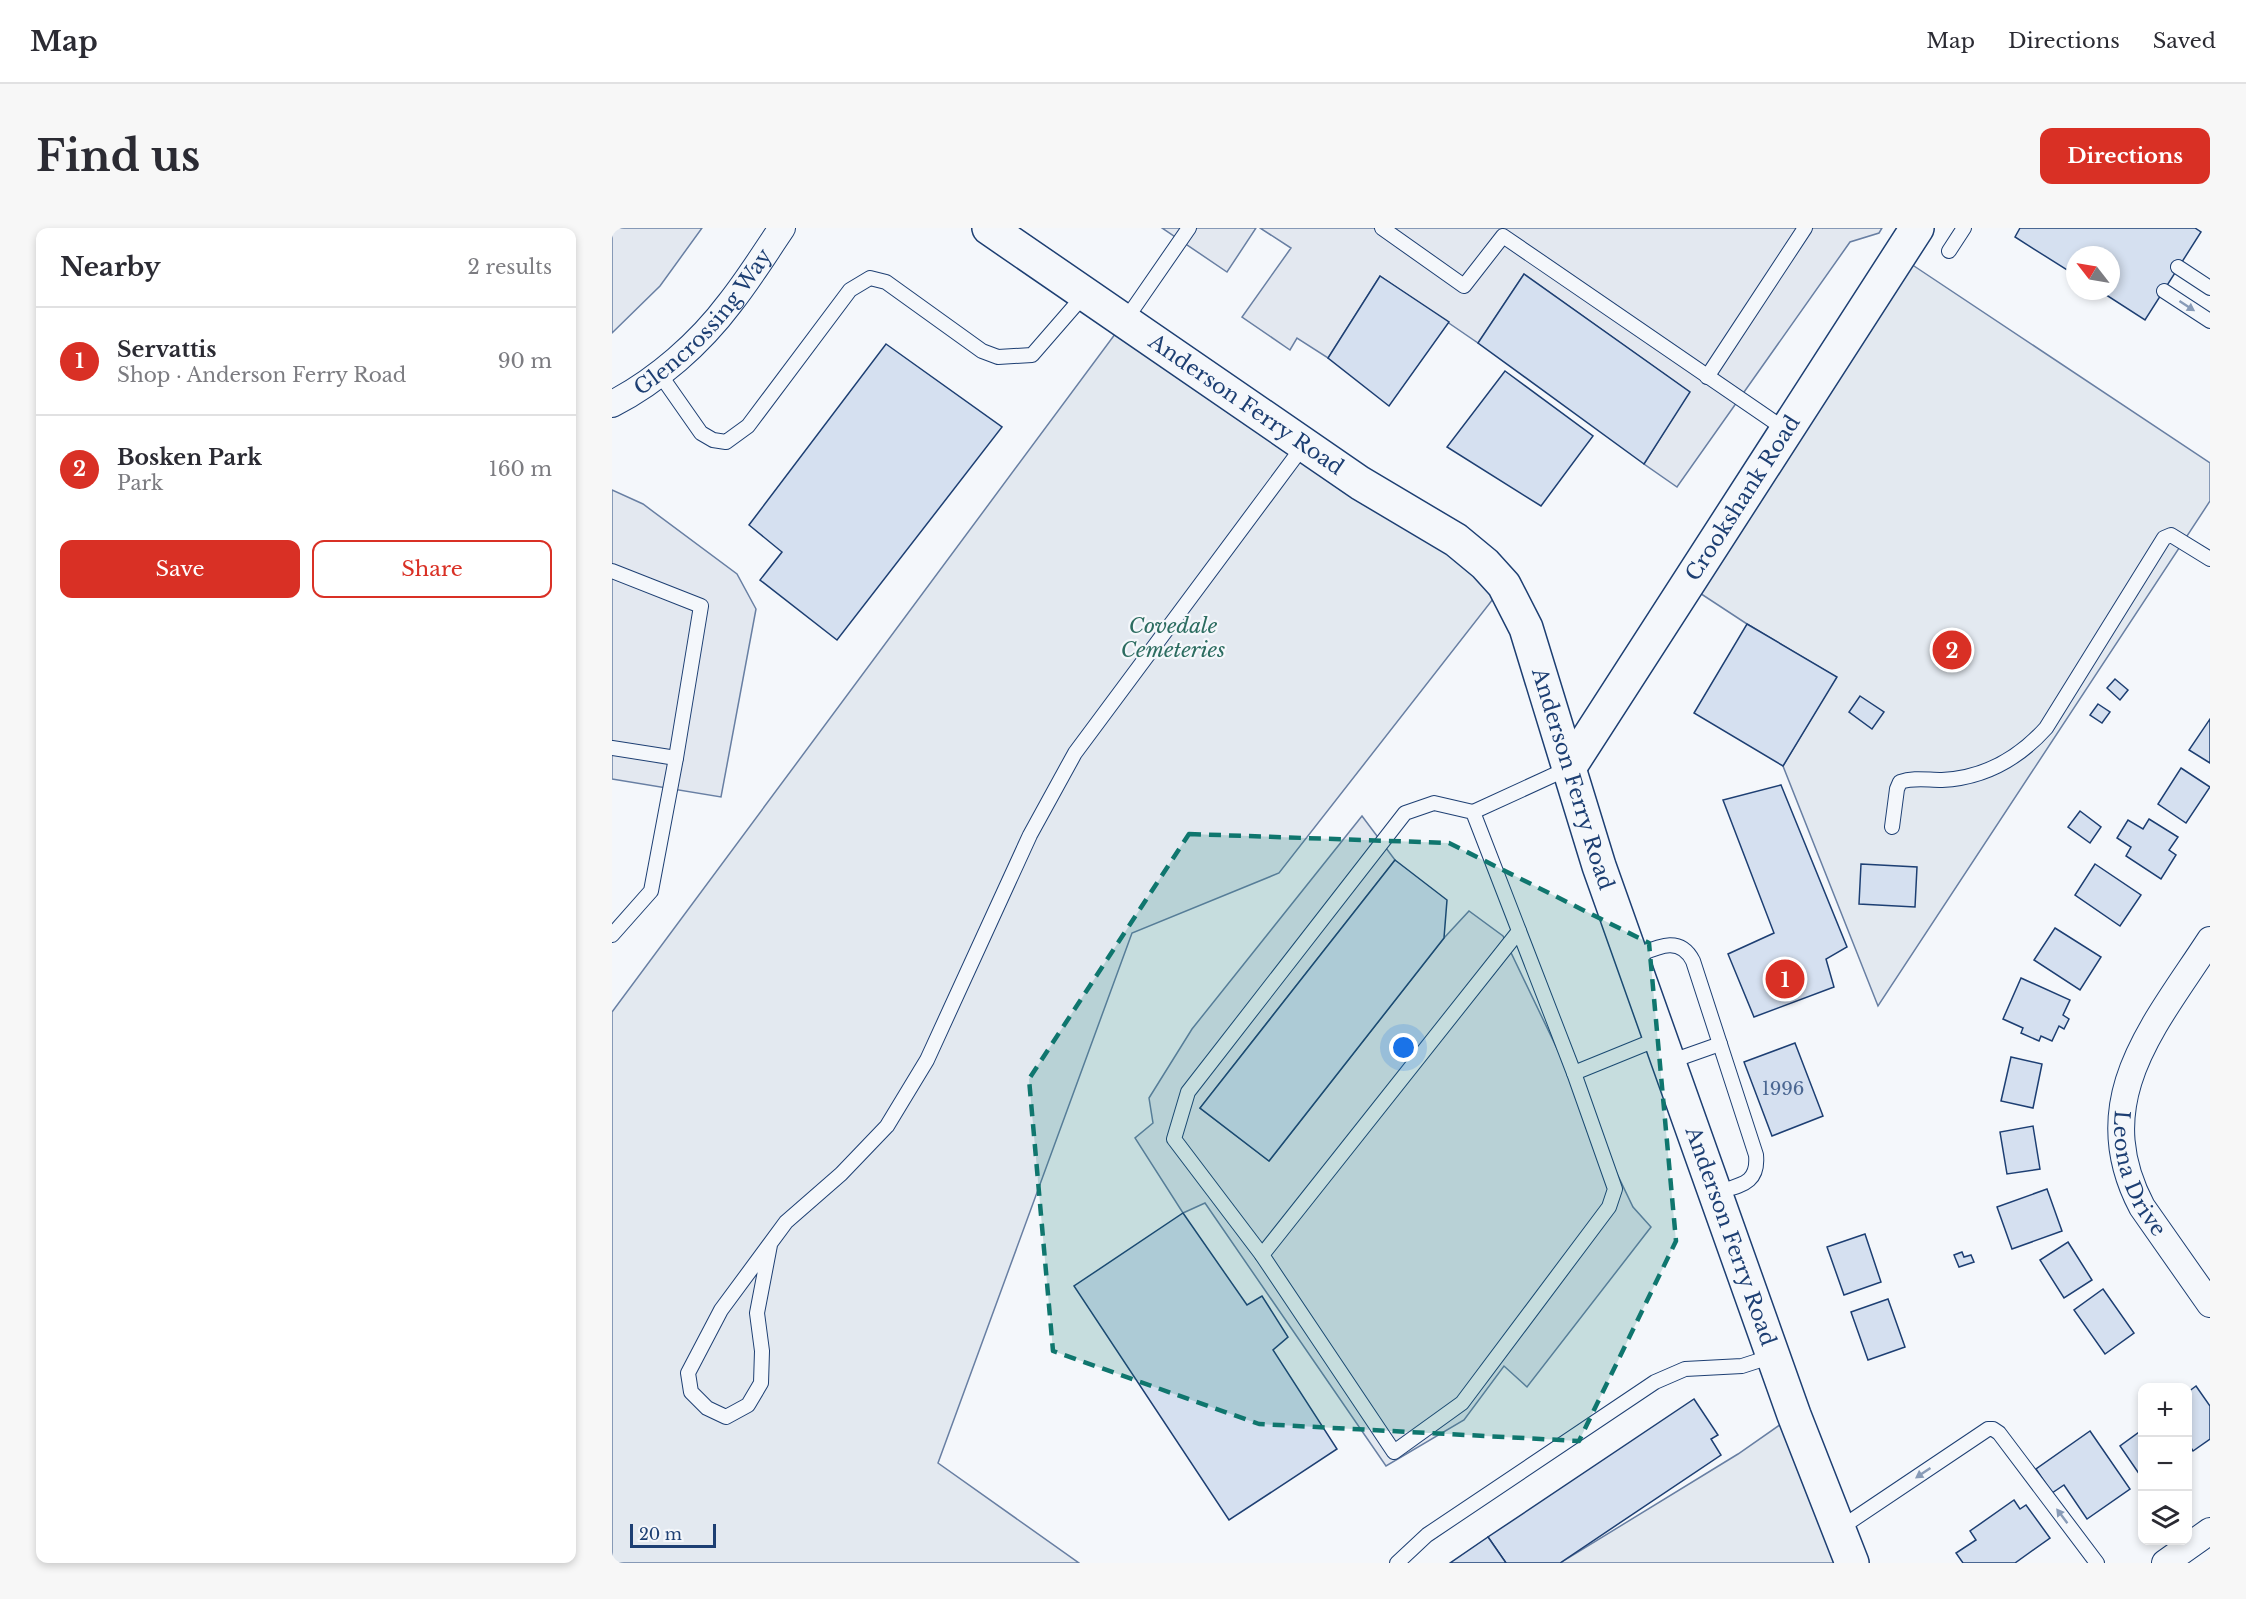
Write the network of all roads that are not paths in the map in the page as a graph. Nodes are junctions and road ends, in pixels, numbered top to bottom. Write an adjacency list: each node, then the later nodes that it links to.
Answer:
1 (782, 228): 15 (street, Glencrossing Way)
2 (989, 228): 12 (street, Anderson Ferry Road)
3 (1189, 228): 14 (lane)
4 (1382, 228): 16 (lane)
5 (1805, 228): 16 (lane)
6 (1964, 228): 8 (lane)
7 (1909, 234): 18 (street, Crookshank Road)
8 (1949, 251)
9 (2178, 267): 10 (lane)
10 (2210, 288)
11 (2164, 291): 13 (lane, one-way to 13)
12 (1085, 294): 14 (street, Anderson Ferry Road); 15 (lane)
13 (2210, 321)
14 (1124, 322): 19 (street, Anderson Ferry Road)
15 (659, 373): 17 (street, Glencrossing Way)
16 (1707, 377): 18 (lane)
17 (612, 404)
18 (1786, 430): 24 (street, Crookshank Road)
19 (1304, 444): 24 (street, Anderson Ferry Road); 35 (lane)
20 (2210, 559): 26 (lane)
21 (612, 571): 23 (lane)
22 (612, 748): 23 (lane)
23 (676, 758): 28 (lane)
24 (1569, 768): 25 (lane); 30 (street, Anderson Ferry Road)
25 (1473, 812): 27 (lane); 36 (lane)
26 (1892, 827)
27 (1519, 931): 33 (lane); 36 (lane)
28 (612, 935)
29 (2210, 940): 37 (street, Leona Drive)
30 (1631, 958): 31 (lane); 32 (street, Anderson Ferry Road)
31 (1720, 1044): 32 (lane); 34 (lane)
32 (1664, 1050): 33 (lane); 34 (street, Anderson Ferry Road)
33 (1574, 1073): 36 (lane)
34 (1715, 1193): 38 (street, Anderson Ferry Road)
35 (770, 1245): 35 (lane)
36 (1262, 1255)
37 (2210, 1304)
38 (1773, 1356): 39 (street, Anderson Ferry Road); 41 (lane)
39 (1839, 1529): 42 (street, Anderson Ferry Road); 43 (lane, one-way to 39)
40 (2210, 1531): 44 (street)
41 (1397, 1563)
42 (1852, 1563)
43 (2097, 1563)
44 (2165, 1563)

